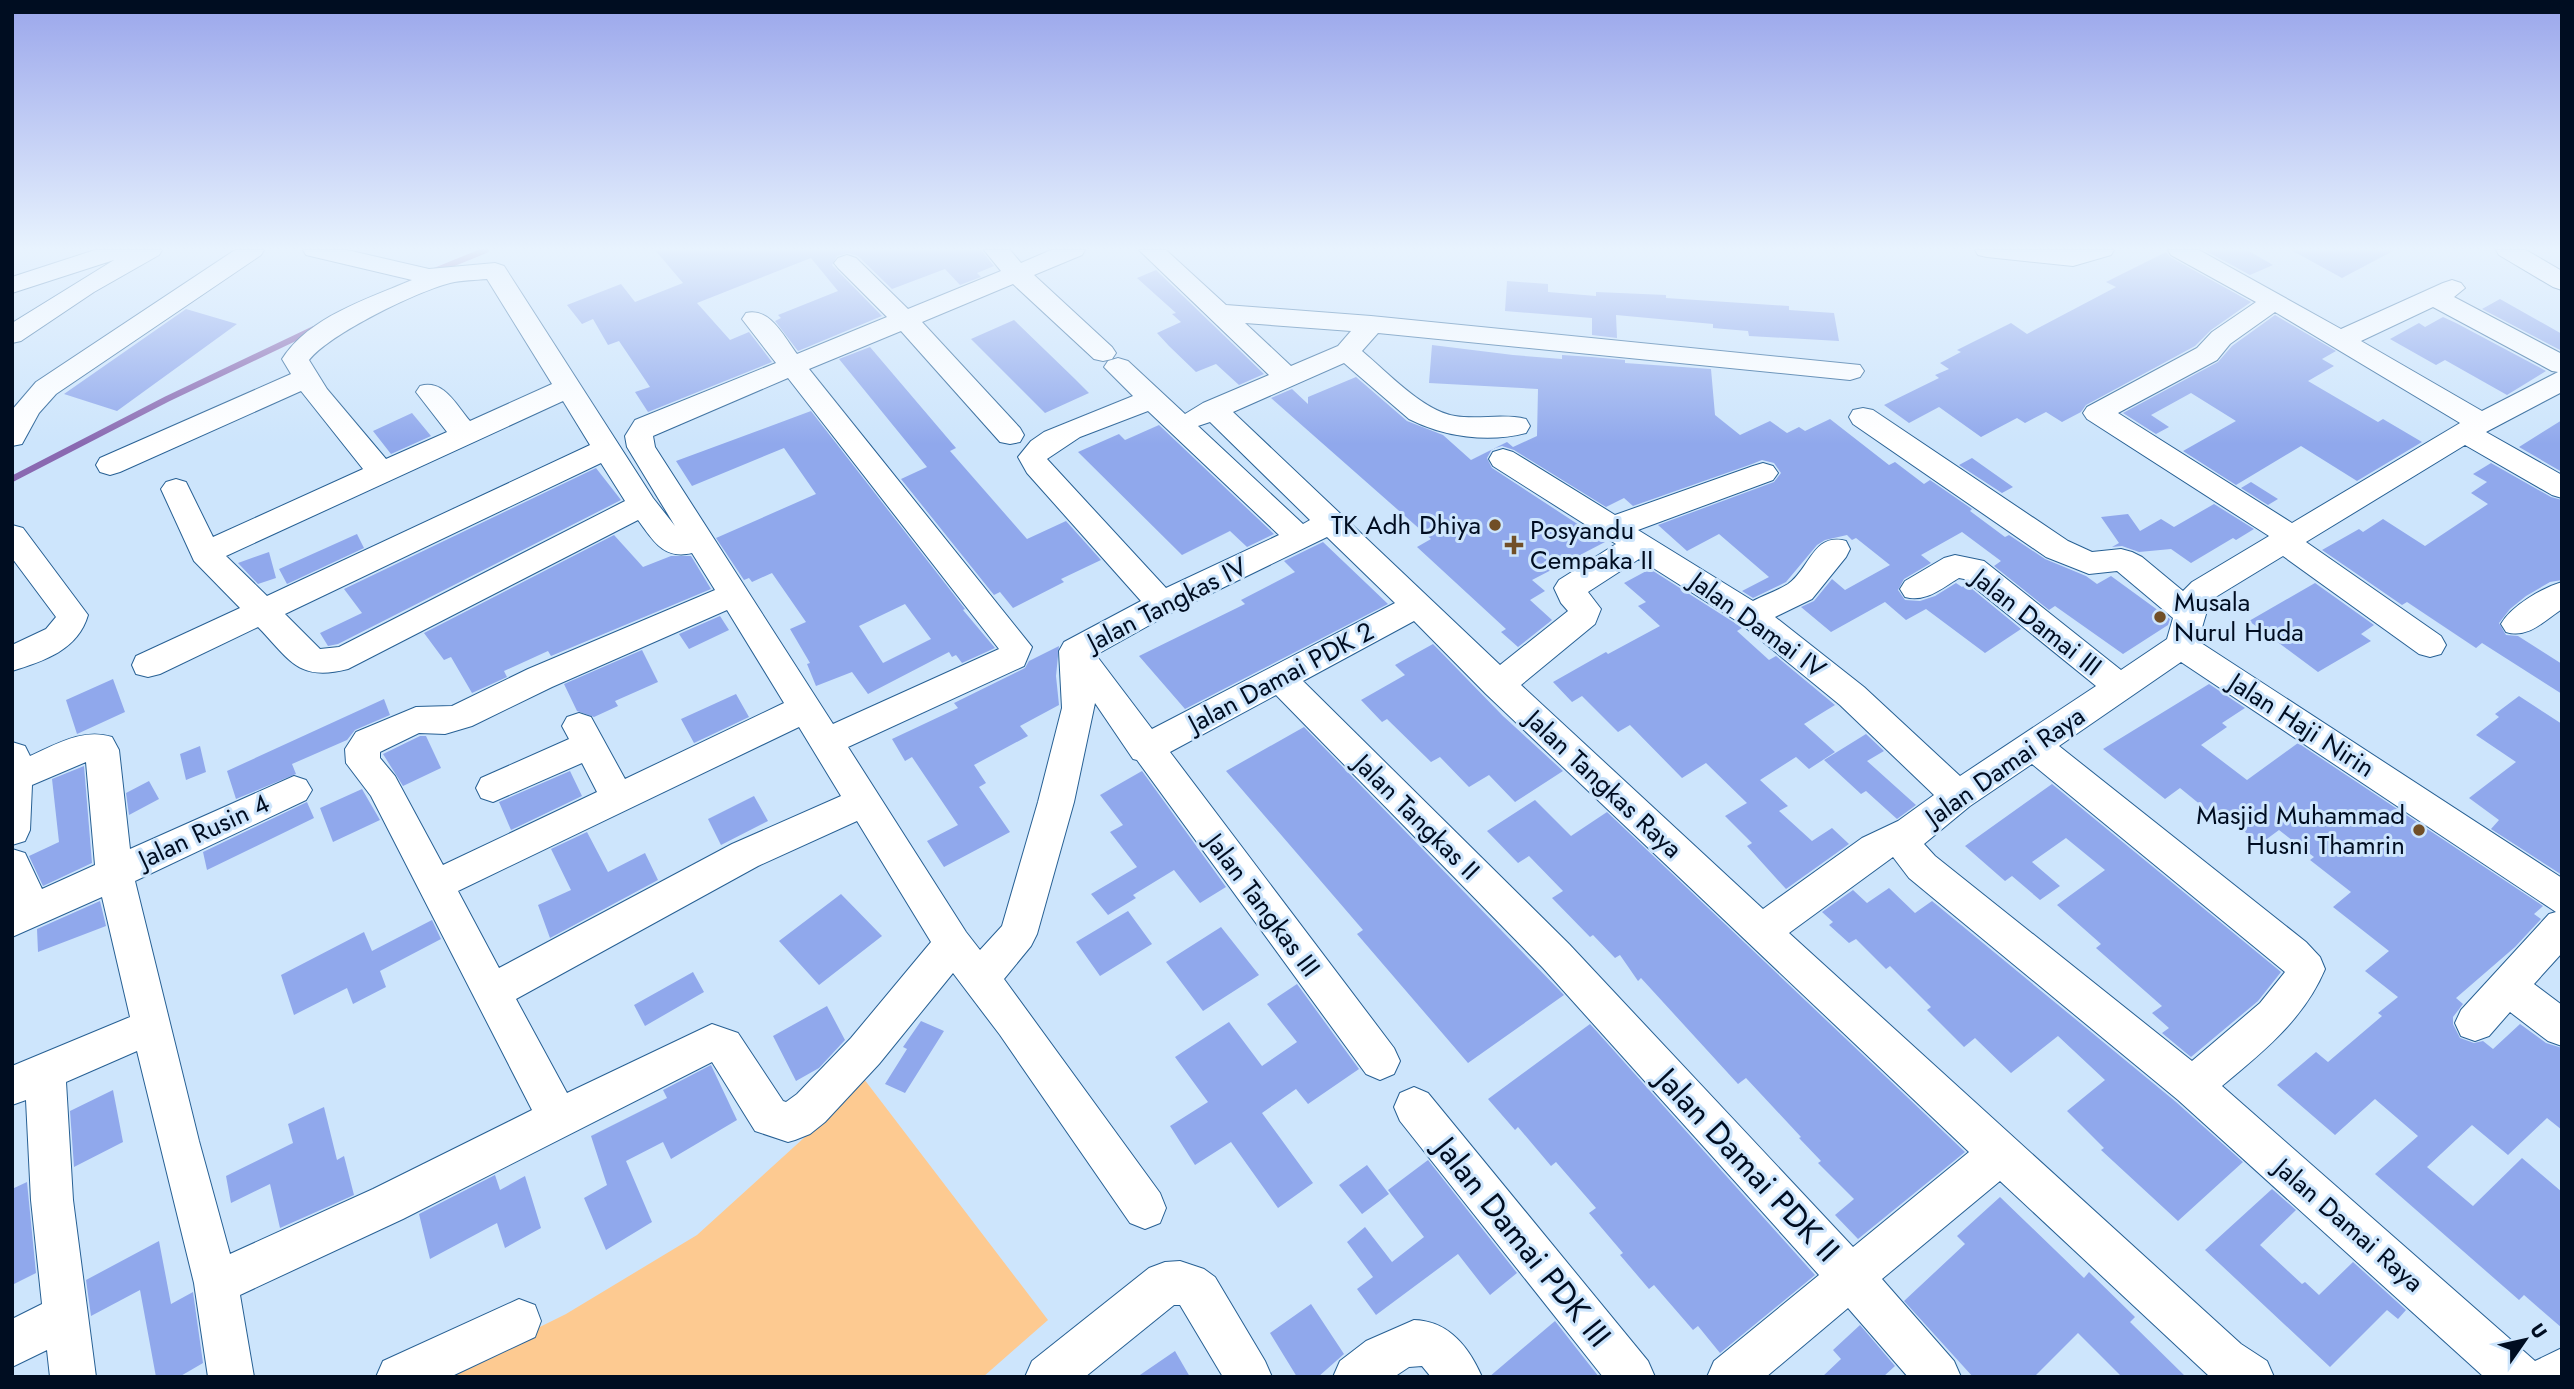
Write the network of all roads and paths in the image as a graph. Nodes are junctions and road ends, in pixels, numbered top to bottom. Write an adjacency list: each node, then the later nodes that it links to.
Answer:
1 (43, 315): 17 (street)
2 (155, 315): 36 (street)
3 (360, 315): 24 (street)
4 (522, 315): 26 (street)
5 (900, 315): 15 (street)
6 (921, 315): 15 (street)
7 (1061, 315): 28 (street)
8 (1222, 315): 23 (street)
9 (1245, 315): 16 (street)
10 (2254, 315): 49 (street)
11 (2297, 315): 18 (street)
12 (2394, 315): 18 (street)
13 (2480, 315): 20 (street)
14 (754, 319): 21 (street)
15 (906, 321): 21 (street); 35 (street)
16 (1371, 324): 19 (street); 22 (street)
17 (12, 335)
18 (2340, 340): 33 (street)
19 (1347, 352): 23 (street); 32 (street)
20 (2562, 365)
21 (793, 366): 50 (street); 71 (street)
22 (1850, 371)
23 (1287, 377): 29 (street)
24 (306, 378): 39 (street); 40 (street)
25 (2562, 380): 33 (street, Jalan Damai Raya)
26 (568, 388): 34 (street); 37 (street)
27 (430, 392): 34 (street)
28 (1153, 399): 31 (street); 57 (street)
29 (1213, 409): 31 (street); 45 (street, Jalan Tangkas Raya)
30 (1863, 417): 62 (street, Jalan Haji Nirin)
31 (1180, 425): 48 (street)
32 (1516, 426)
33 (2474, 428): 42 (street); 49 (street, Jalan Damai Raya)
34 (465, 434): 40 (street)
35 (1010, 435)
36 (12, 437)
37 (607, 449): 44 (street); 59 (street)
38 (1503, 459): 46 (street, Jalan Damai IV)
39 (110, 466)
40 (382, 473): 53 (street)
41 (1763, 473): 46 (street)
42 (2562, 488)
43 (176, 489): 53 (street)
44 (642, 505): 50 (street); 59 (street)
45 (1331, 523): 48 (street, Jalan Tangkas IV); 58 (street, Jalan Tangkas Raya)
46 (1612, 528): 51 (street, Jalan Damai IV)
47 (12, 536): 65 (street)
48 (1300, 538): 57 (street, Jalan Tangkas IV)
49 (2288, 539): 62 (street, Jalan Damai Raya); 63 (street)
50 (699, 540): 56 (street)
51 (1640, 544): 60 (street, Jalan Damai IV); 68 (street)
52 (1835, 549): 60 (street)
53 (205, 553): 59 (street)
54 (1916, 589): 69 (street, Jalan Damai III)
55 (2562, 593): 61 (street)
56 (733, 595): 70 (street); 93 (street)
57 (1162, 604): 64 (street, Jalan Tangkas IV)
58 (1416, 606): 67 (street, Jalan Damai PDK 2); 68 (street, Jalan Tangkas Raya)
59 (261, 610): 66 (street)
60 (1751, 615): 77 (street, Jalan Damai IV)
61 (2517, 624)
62 (2186, 631): 69 (street, Jalan Damai Raya); 85 (street, Jalan Haji Nirin)
63 (2430, 645)
64 (1075, 650): 73 (street, Jalan Tangkas IV); 91 (street)
65 (12, 659)
66 (149, 665)
67 (1279, 678): 73 (street, Jalan Damai PDK 2); 90 (street, Jalan Tangkas II)
68 (1498, 685): 88 (street, Jalan Tangkas Raya)
69 (2120, 687): 72 (street, Jalan Damai Raya)
70 (806, 708): 71 (street); 78 (street)
71 (827, 742): 79 (street)
72 (2032, 744): 77 (street, Jalan Damai Raya); 99 (street)
73 (1146, 749): 97 (street, Jalan Tangkas III)
74 (14, 765): 80 (street); 83 (street, Jalan Rusin 4)
75 (493, 788): 78 (street)
76 (294, 790): 83 (street, Jalan Rusin 4)
77 (1958, 796): 81 (street, Jalan Damai Raya)
78 (618, 798): 84 (street)
79 (863, 802): 89 (street); 93 (street)
80 (12, 830)
81 (1911, 832): 88 (street); 99 (street, Jalan Damai Raya)
82 (12, 864): 86 (street)
83 (114, 873): 86 (street); 95 (street, Jalan Rusin 4)
84 (456, 876)
85 (2562, 898)
86 (23, 916)
87 (2562, 926): 92 (street)
88 (1762, 931): 102 (street, Jalan Tangkas Raya)
89 (953, 944): 91 (street); 101 (street)
90 (1556, 956): 104 (street, Jalan Damai PDK II)
91 (980, 978): 103 (street)
92 (2507, 987): 94 (street); 96 (street)
93 (493, 991): 101 (street)
94 (2475, 1023)
95 (150, 1027): 98 (street); 105 (street, Jalan Rusin 4)
96 (2562, 1028)
97 (1380, 1061)
98 (29, 1079): 106 (street)
99 (2192, 1086): 121 (street, Jalan Damai Raya)
100 (1414, 1107): 117 (street, Jalan Damai PDK III)
101 (558, 1118): 105 (street)
102 (2000, 1153): 104 (street); 120 (street)
103 (1145, 1209)
104 (1851, 1277): 118 (street); 119 (street, Jalan Damai PDK II)
105 (216, 1283): 111 (street, Jalan Rusin 4)
106 (66, 1315): 108 (street); 110 (street)
107 (519, 1321): 112 (street)
108 (12, 1344)
109 (2562, 1371): 122 (street)
110 (73, 1377)
111 (231, 1377)
112 (399, 1377)
113 (1048, 1377): 114 (street)
114 (1249, 1377)
115 (1356, 1377): 116 (street)
116 (1459, 1377)
117 (1632, 1377)
118 (1730, 1377)
119 (1938, 1377)
120 (2251, 1377)
121 (2519, 1377)
122 (2551, 1377)

